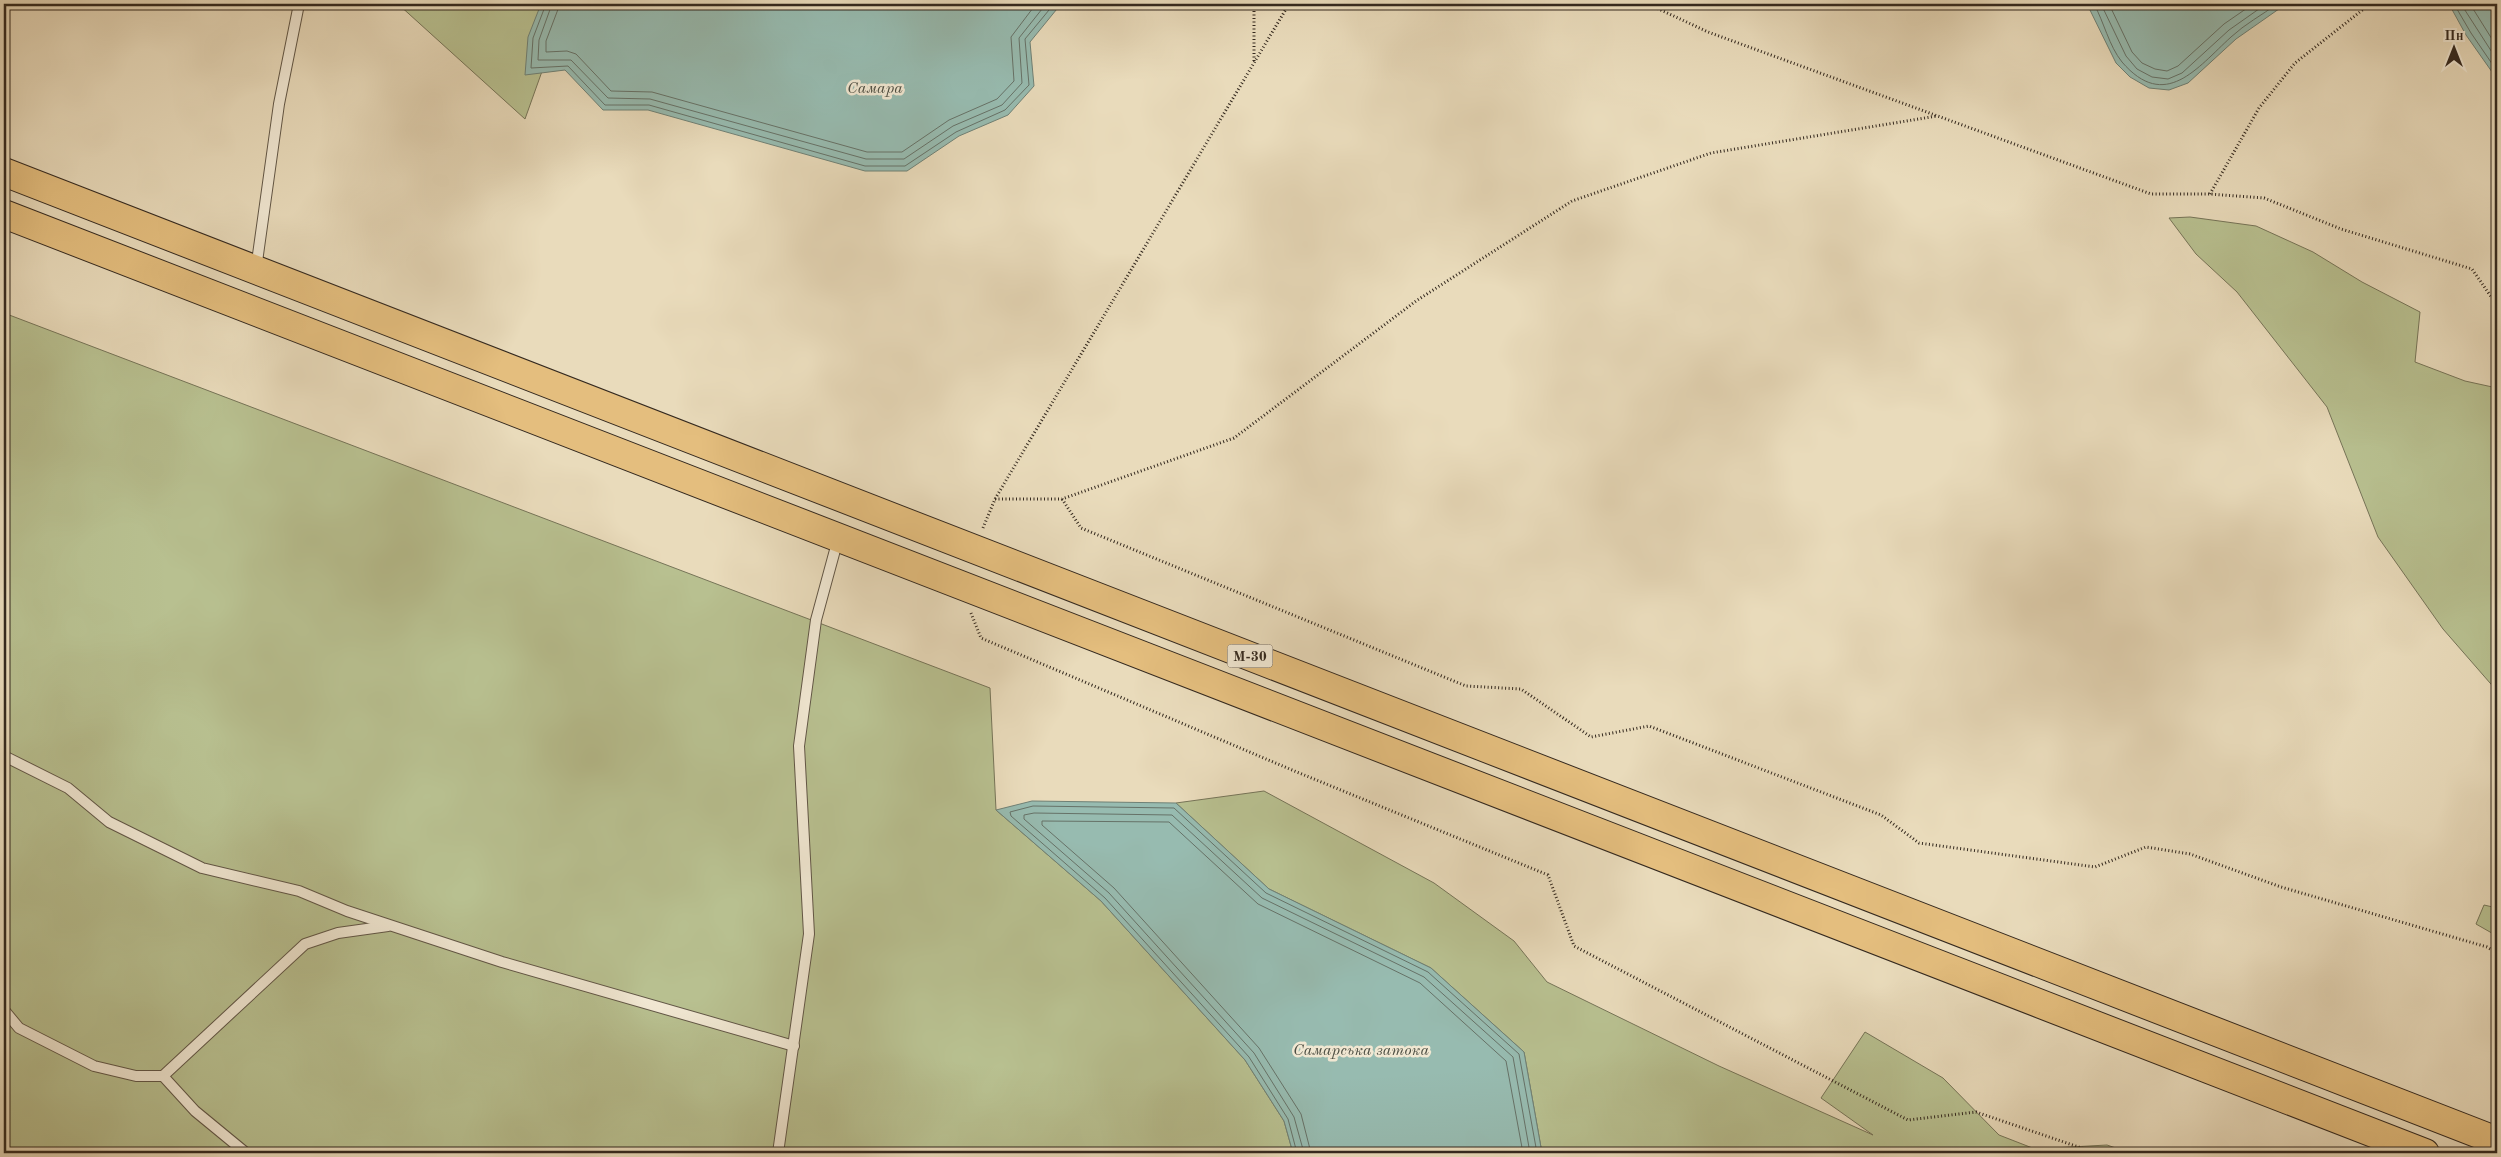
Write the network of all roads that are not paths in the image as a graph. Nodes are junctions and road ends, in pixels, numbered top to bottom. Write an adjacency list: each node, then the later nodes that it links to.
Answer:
1 (299, 4): 4 (lane)
2 (4, 172): 4 (highway, М-30)
3 (4, 214): 5 (highway, М-30)
4 (256, 270): 11 (highway, М-30)
5 (839, 538): 9 (lane); 14 (highway, М-30)
6 (4, 756): 7 (lane)
7 (390, 925): 9 (lane); 10 (lane)
8 (4, 1010): 10 (lane)
9 (794, 1046): 13 (lane)
10 (163, 1076): 12 (lane)
11 (2497, 1140)
12 (246, 1153)
13 (778, 1153)
14 (2425, 1153)

